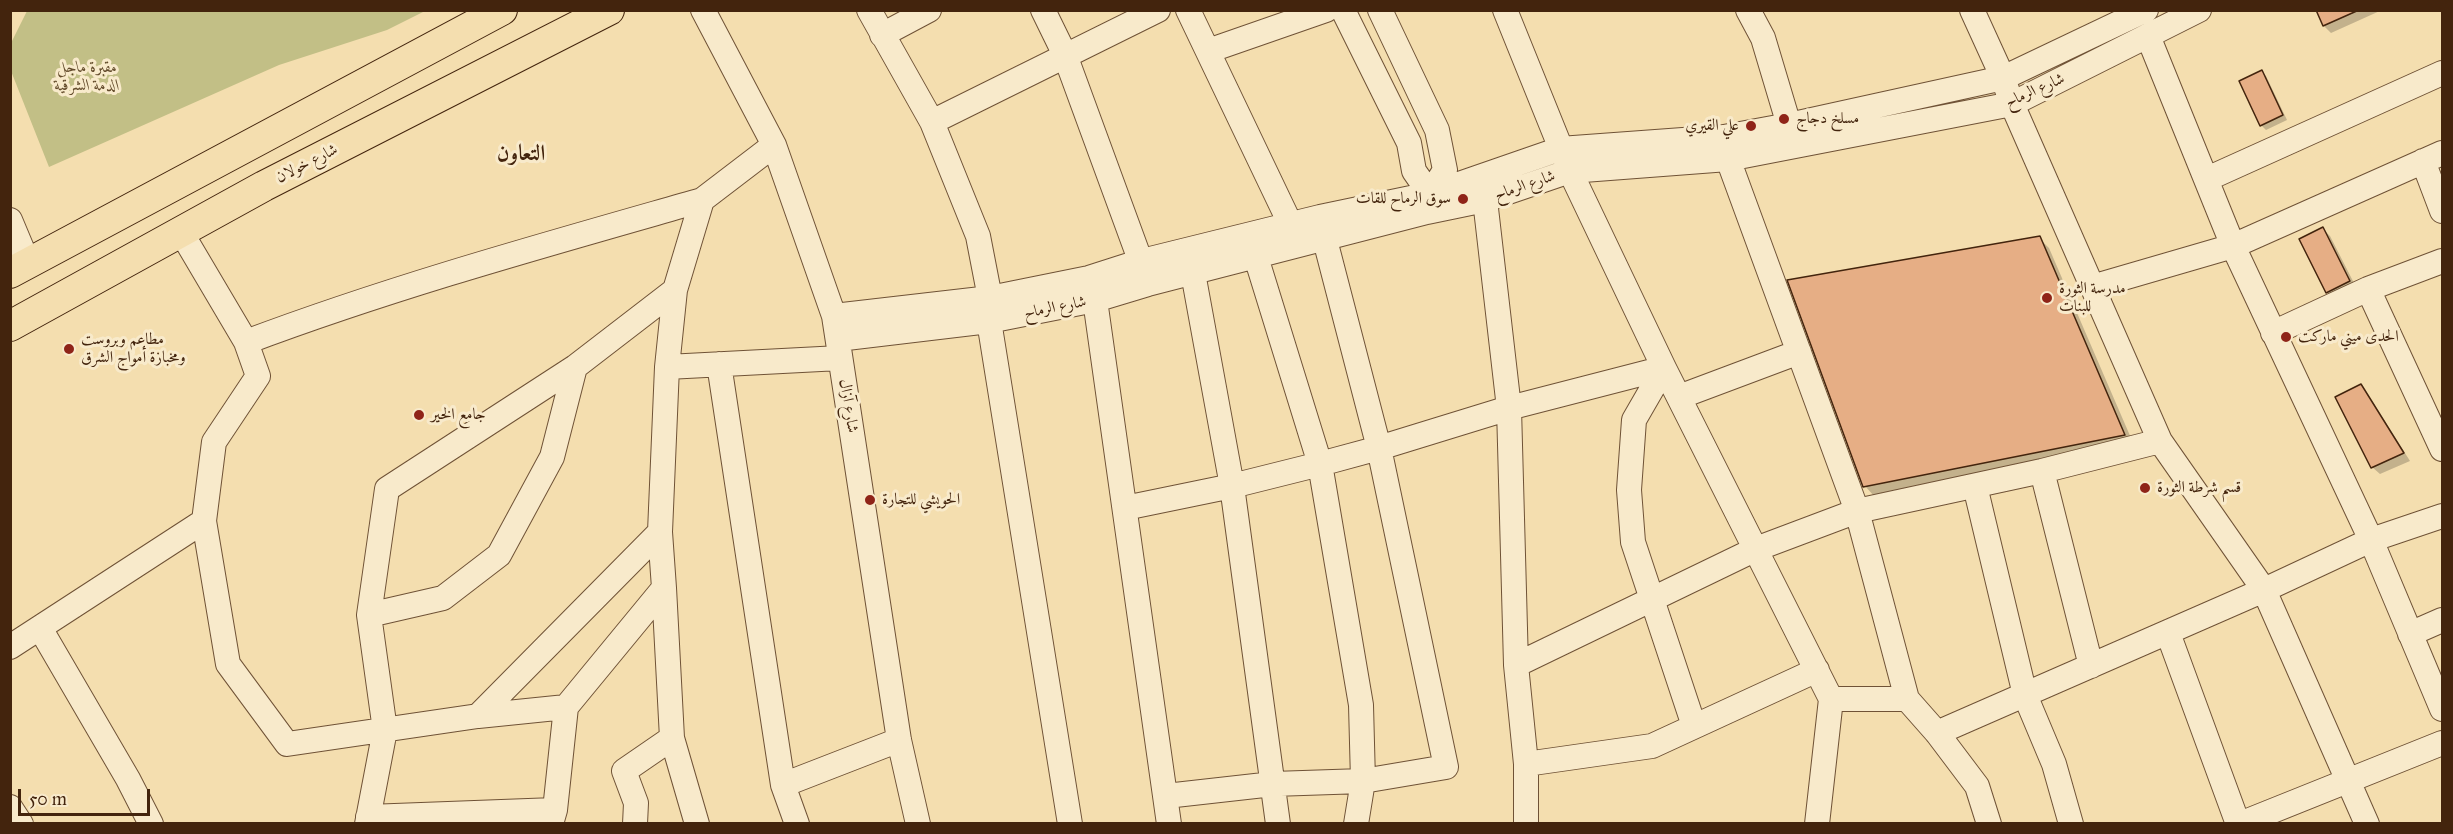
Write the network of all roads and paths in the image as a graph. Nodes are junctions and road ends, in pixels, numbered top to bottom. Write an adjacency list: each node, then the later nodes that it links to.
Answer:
1 (502, 10): 42 (main road)
2 (609, 10): 36 (main road, شارع خولان)
3 (704, 10): 26 (street, شارع آزال)
4 (868, 10): 17 (street)
5 (929, 10): 17 (street)
6 (1043, 10): 20 (street)
7 (1158, 10): 20 (street)
8 (1188, 10): 19 (street)
9 (1326, 10): 19 (street)
10 (1343, 10): 33 (street)
11 (1380, 10): 33 (street)
12 (1505, 10): 29 (street)
13 (1748, 10): 25 (street)
14 (1972, 10): 22 (street)
15 (2146, 10): 22 (street, شارع الرماح)
16 (2199, 10): 18 (street, شارع الرماح)
17 (882, 35): 24 (street)
18 (2148, 36): 23 (street, شارع الرماح); 30 (street)
19 (1208, 51): 37 (street)
20 (1065, 55): 24 (street); 43 (street)
21 (2442, 73): 30 (street)
22 (2004, 78): 23 (street); 25 (street, شارع الرماح)
23 (2012, 104): 28 (street, شارع الرماح); 45 (street)
24 (932, 122): 49 (street)
25 (1789, 125): 29 (street, شارع الرماح)
26 (774, 145): 32 (street); 52 (street, شارع آزال)
27 (2433, 157): 34 (street); 39 (street)
28 (1728, 159): 29 (street, شارع الرماح); 54 (street)
29 (1565, 160): 31 (street, شارع الرماح); 33 (street, شارع الرماح); 58 (street)
30 (2207, 179): 39 (street)
31 (1485, 200): 33 (street, شارع الرماح); 60 (street)
32 (702, 201): 46 (street); 53 (street)
33 (1429, 203): 37 (street, شارع الرماح); 38 (street, شارع الرماح)
34 (2442, 211)
35 (10, 220): 42 (street)
36 (181, 232): 50 (main road, شارع خولان); 53 (street)
37 (1296, 235): 38 (street, شارع الرماح); 40 (street, شارع الرماح); 43 (street, شارع الرماح)
38 (1325, 240): 62 (street)
39 (2233, 246): 45 (street); 51 (street)
40 (1256, 257): 44 (street, شارع الرماح); 64 (street)
41 (2442, 261): 47 (street)
42 (20, 268)
43 (1145, 273): 44 (street, شارع الرماح); 48 (street, شارع الرماح); 49 (street, شارع الرماح)
44 (1193, 273): 66 (street)
45 (2092, 287): 61 (street)
46 (675, 290): 56 (street); 57 (street)
47 (2368, 290): 51 (street); 63 (street)
48 (1095, 300): 49 (street, شارع الرماح); 68 (street)
49 (989, 310): 52 (street, شارع الرماح); 114 (street)
50 (10, 326)
51 (2273, 333): 73 (street)
52 (838, 338): 55 (street, شارع الرماح); 97 (street, شارع آزال)
53 (246, 342): 71 (street)
54 (1799, 352): 59 (street); 69 (street)
55 (718, 364): 57 (street, شارع الرماح); 102 (street)
56 (575, 367): 78 (street); 78 (street)
57 (667, 367): 72 (street)
58 (1664, 368): 59 (street); 60 (street); 77 (street)
59 (1679, 397): 74 (street)
60 (1509, 408): 62 (street); 84 (street)
61 (2160, 441): 65 (street); 76 (street)
62 (1379, 448): 64 (street); 100 (street)
63 (2442, 449)
64 (1320, 464): 66 (street); 100 (street)
65 (2042, 471): 67 (street); 85 (street)
66 (1232, 486): 68 (street); 103 (street)
67 (1975, 486): 69 (street); 87 (street)
68 (1125, 508): 104 (street)
69 (1857, 511): 74 (street); 90 (street)
70 (2442, 516): 73 (street)
71 (204, 521): 80 (street); 94 (street)
72 (660, 532): 75 (street); 92 (street)
73 (2371, 540): 76 (street); 82 (street)
74 (1756, 549): 77 (street); 86 (street)
75 (664, 588): 91 (street); 96 (street)
76 (2264, 590): 81 (street); 101 (street)
77 (1651, 600): 84 (street); 93 (street)
78 (369, 615): 94 (street)
79 (2442, 620): 82 (street)
80 (40, 628): 83 (street); 109 (street)
81 (2168, 633): 85 (street); 122 (street)
82 (2410, 634): 88 (street)
83 (10, 647)
84 (1516, 665): 99 (street)
85 (2091, 666): 87 (street)
86 (1817, 670): 89 (street); 93 (street)
87 (2025, 695): 95 (street); 121 (street)
88 (2440, 697)
89 (1831, 699): 90 (street); 119 (street)
90 (1907, 699): 95 (street)
91 (566, 707): 92 (street); 106 (street)
92 (478, 716): 94 (street)
93 (1694, 726): 99 (street)
94 (385, 730): 107 (street)
95 (1937, 733): 120 (street)
96 (672, 738): 110 (street); 111 (street)
97 (899, 740): 102 (street); 113 (street, شارع آزال)
98 (2442, 743): 101 (street)
99 (1526, 764): 118 (street)
100 (1363, 781): 103 (street); 117 (street)
101 (2350, 781): 122 (street); 123 (street)
102 (783, 784): 112 (street)
103 (1273, 784): 104 (street); 116 (street)
104 (1166, 796): 115 (street)
105 (10, 807): 108 (street)
106 (553, 817): 107 (street)
107 (367, 820)
108 (21, 824)
109 (152, 824)
110 (635, 824)
111 (697, 824)
112 (797, 824)
113 (918, 824)
114 (1070, 824)
115 (1169, 824)
116 (1278, 824)
117 (1356, 824)
118 (1526, 824)
119 (1817, 824)
120 (1989, 824)
121 (2071, 824)
122 (2239, 824)
123 (2367, 824)

